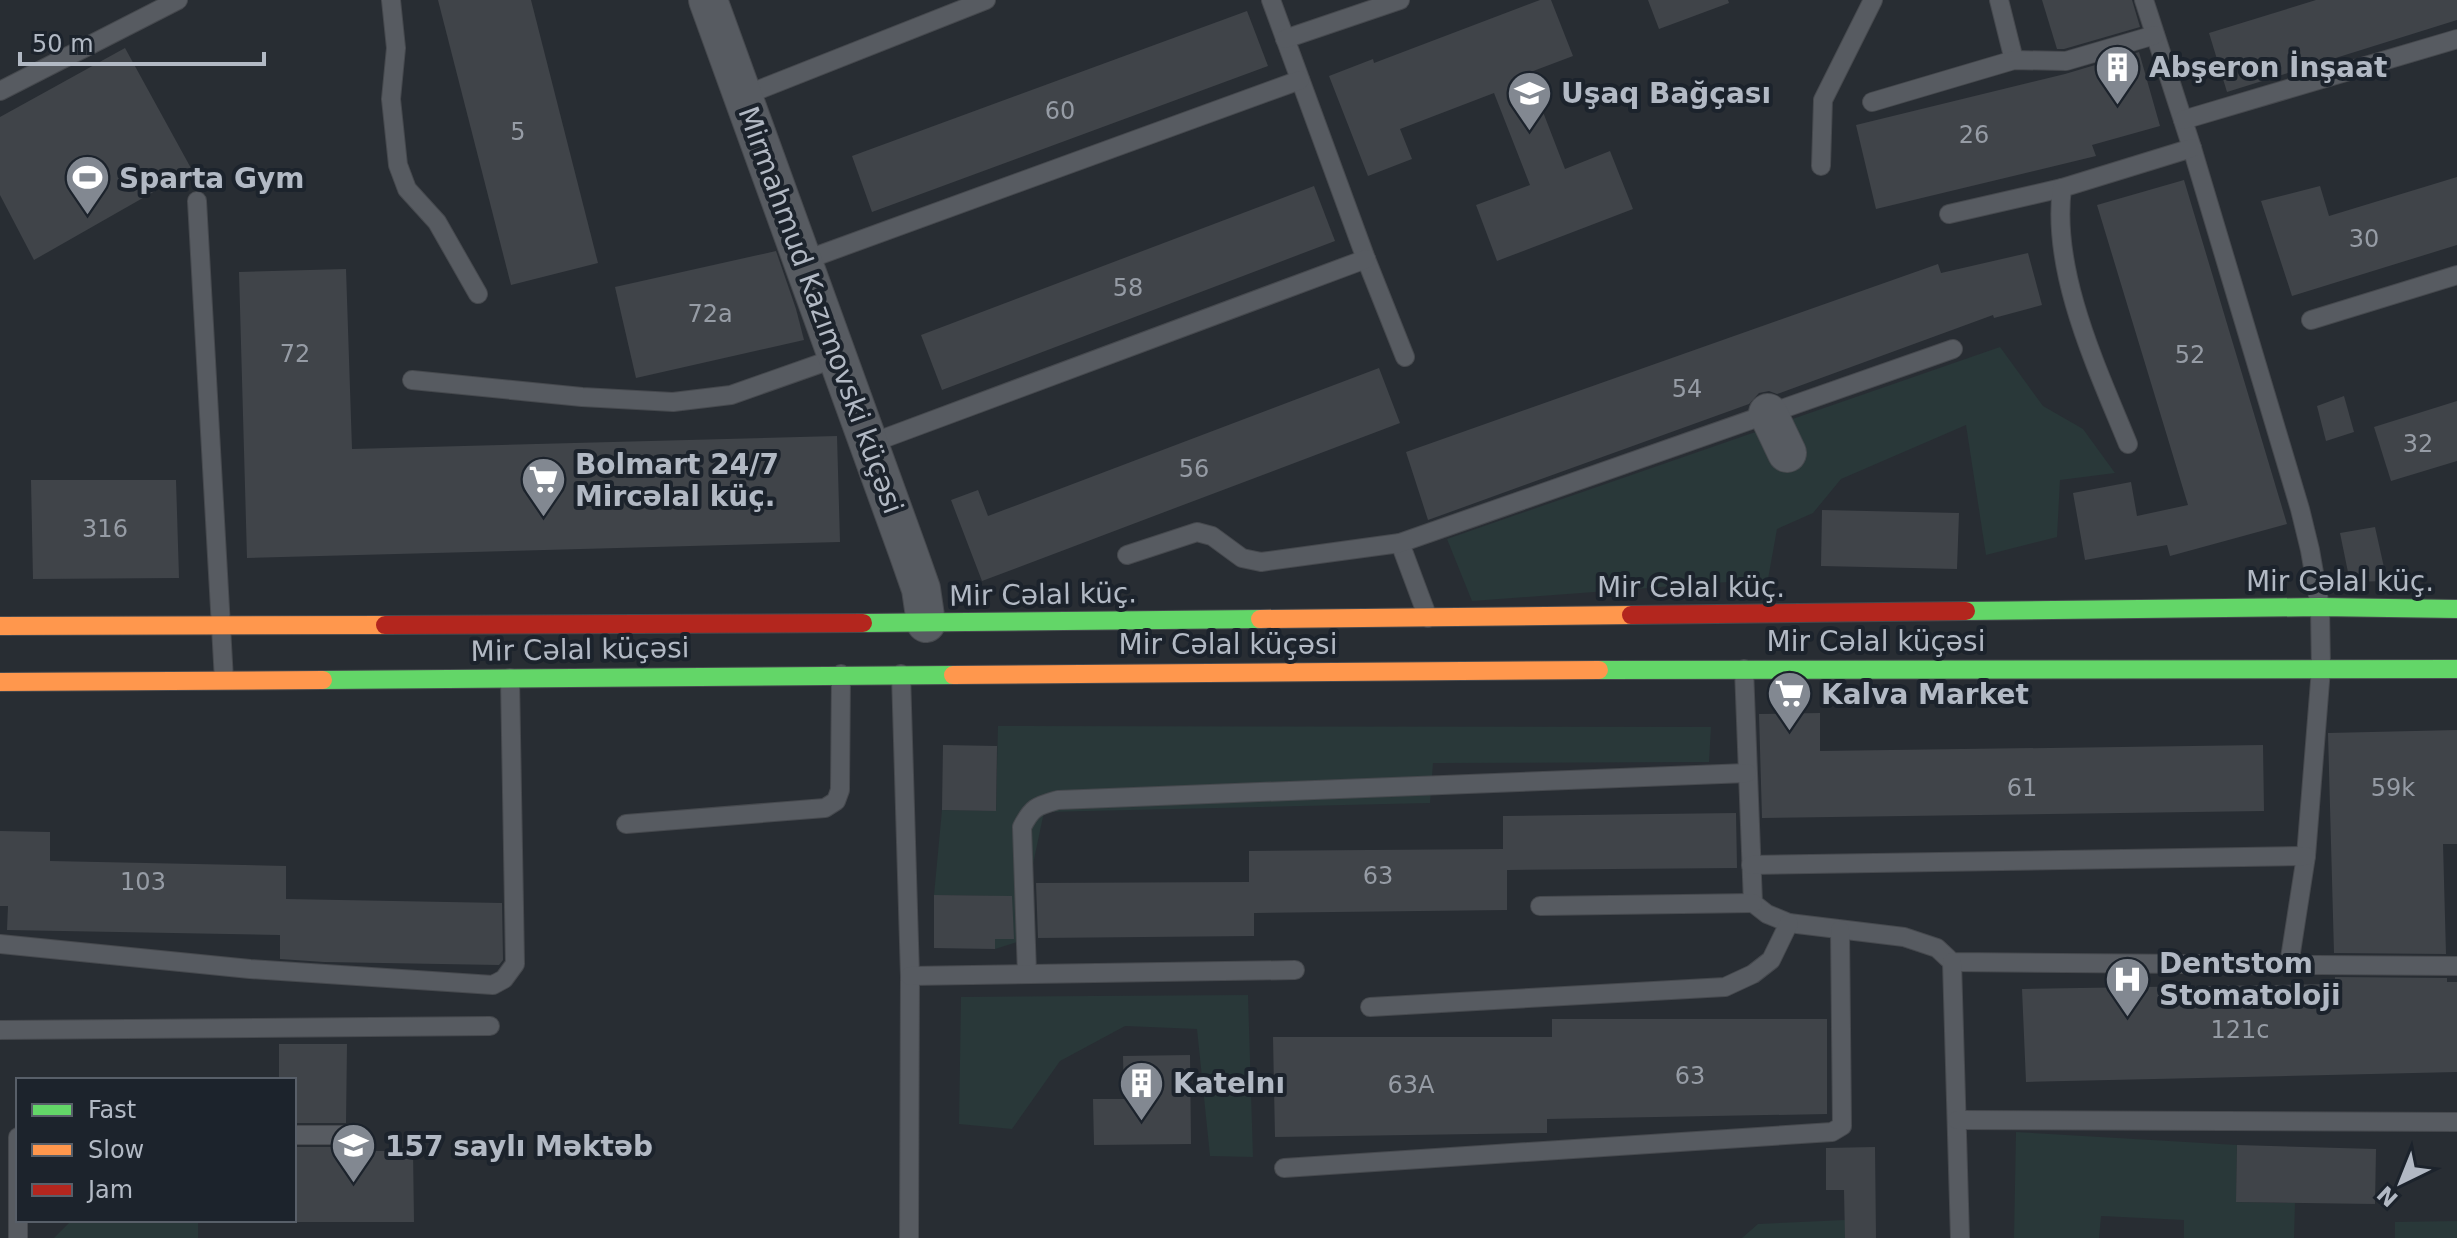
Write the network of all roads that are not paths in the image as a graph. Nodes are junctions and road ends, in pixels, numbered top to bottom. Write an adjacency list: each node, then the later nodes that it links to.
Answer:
1 (178, 0): 15 (lane)
2 (391, 0): 27 (lane)
3 (708, 0): 16 (street, Mirmahmud Kazımovski küçəsi)
4 (986, 0): 16 (lane)
5 (1271, 0): 11 (lane)
6 (1400, 0): 11 (lane)
7 (1873, 0): 20 (lane)
8 (1999, 0): 13 (lane)
9 (2144, 0): 10 (lane)
10 (2155, 35): 13 (lane); 18 (lane)
11 (1285, 39): 14 (lane)
12 (2457, 39): 18 (lane)
13 (2014, 60): 17 (lane)
14 (1300, 80): 24 (lane); 25 (lane)
15 (0, 91)
16 (743, 96): 25 (street, Mirmahmud Kazımovski küçəsi)
17 (1872, 102)
18 (2183, 120): 19 (lane)
19 (2192, 148): 21 (lane); 39 (lane)
20 (1821, 166)
21 (2062, 188): 23 (lane); 35 (lane)
22 (197, 201): 42 (lane)
23 (1949, 214)
24 (1366, 259): 30 (lane); 34 (lane)
25 (803, 261): 31 (street, Mirmahmud Kazımovski küçəsi)
26 (2457, 275): 28 (lane)
27 (478, 294)
28 (2311, 320)
29 (1953, 349): 33 (lane)
30 (1405, 357)
31 (836, 358): 32 (lane); 34 (street, Mirmahmud Kazımovski küçəsi)
32 (412, 380)
33 (1768, 413): 36 (street); 37 (lane)
34 (869, 444): 44 (street, Mirmahmud Kazımovski küçəsi)
35 (2128, 444)
36 (1787, 453)
37 (1400, 543): 38 (lane); 41 (lane)
38 (1127, 555)
39 (2320, 607): 40 (street, Mir Cəlal küç.); 41 (street, Mir Cəlal küç.); 46 (lane)
40 (2457, 609)
41 (1428, 618): 44 (street, Mir Cəlal küç.)
42 (220, 625): 43 (street, Mir Cəlal küçəsi); 44 (street, Mir Cəlal küçəsi); 51 (lane)
43 (0, 626)
44 (926, 629)
45 (1744, 669): 46 (street, Mir Cəlal küçəsi); 49 (street, Mir Cəlal küçəsi); 53 (lane)
46 (2321, 669): 47 (street, Mir Cəlal küçəsi); 55 (lane)
47 (2457, 669)
48 (841, 674): 49 (street, Mir Cəlal küçəsi); 50 (street, Mir Cəlal küçəsi); 54 (lane)
49 (901, 674): 67 (lane)
50 (510, 678): 51 (street, Mir Cəlal küçəsi); 61 (lane)
51 (224, 680): 52 (street, Mir Cəlal küçəsi)
52 (0, 682)
53 (1747, 773): 56 (lane); 66 (lane)
54 (626, 824)
55 (2306, 856): 56 (lane); 63 (lane)
56 (1751, 865): 57 (lane)
57 (1753, 903): 58 (lane); 59 (lane)
58 (1540, 906)
59 (1789, 923): 60 (lane); 68 (lane)
60 (1840, 930): 62 (lane); 75 (lane)
61 (0, 944)
62 (1952, 962): 63 (lane); 71 (lane)
63 (2289, 965): 64 (lane)
64 (2457, 966)
65 (1295, 970): 66 (lane)
66 (1027, 974): 67 (lane)
67 (910, 976): 76 (lane)
68 (1370, 1007)
69 (490, 1026): 70 (lane)
70 (0, 1030)
71 (1957, 1120): 72 (lane); 77 (lane)
72 (2457, 1122)
73 (296, 1135): 74 (lane)
74 (356, 1135)
75 (1284, 1168)
76 (909, 1238)
77 (1960, 1238)

